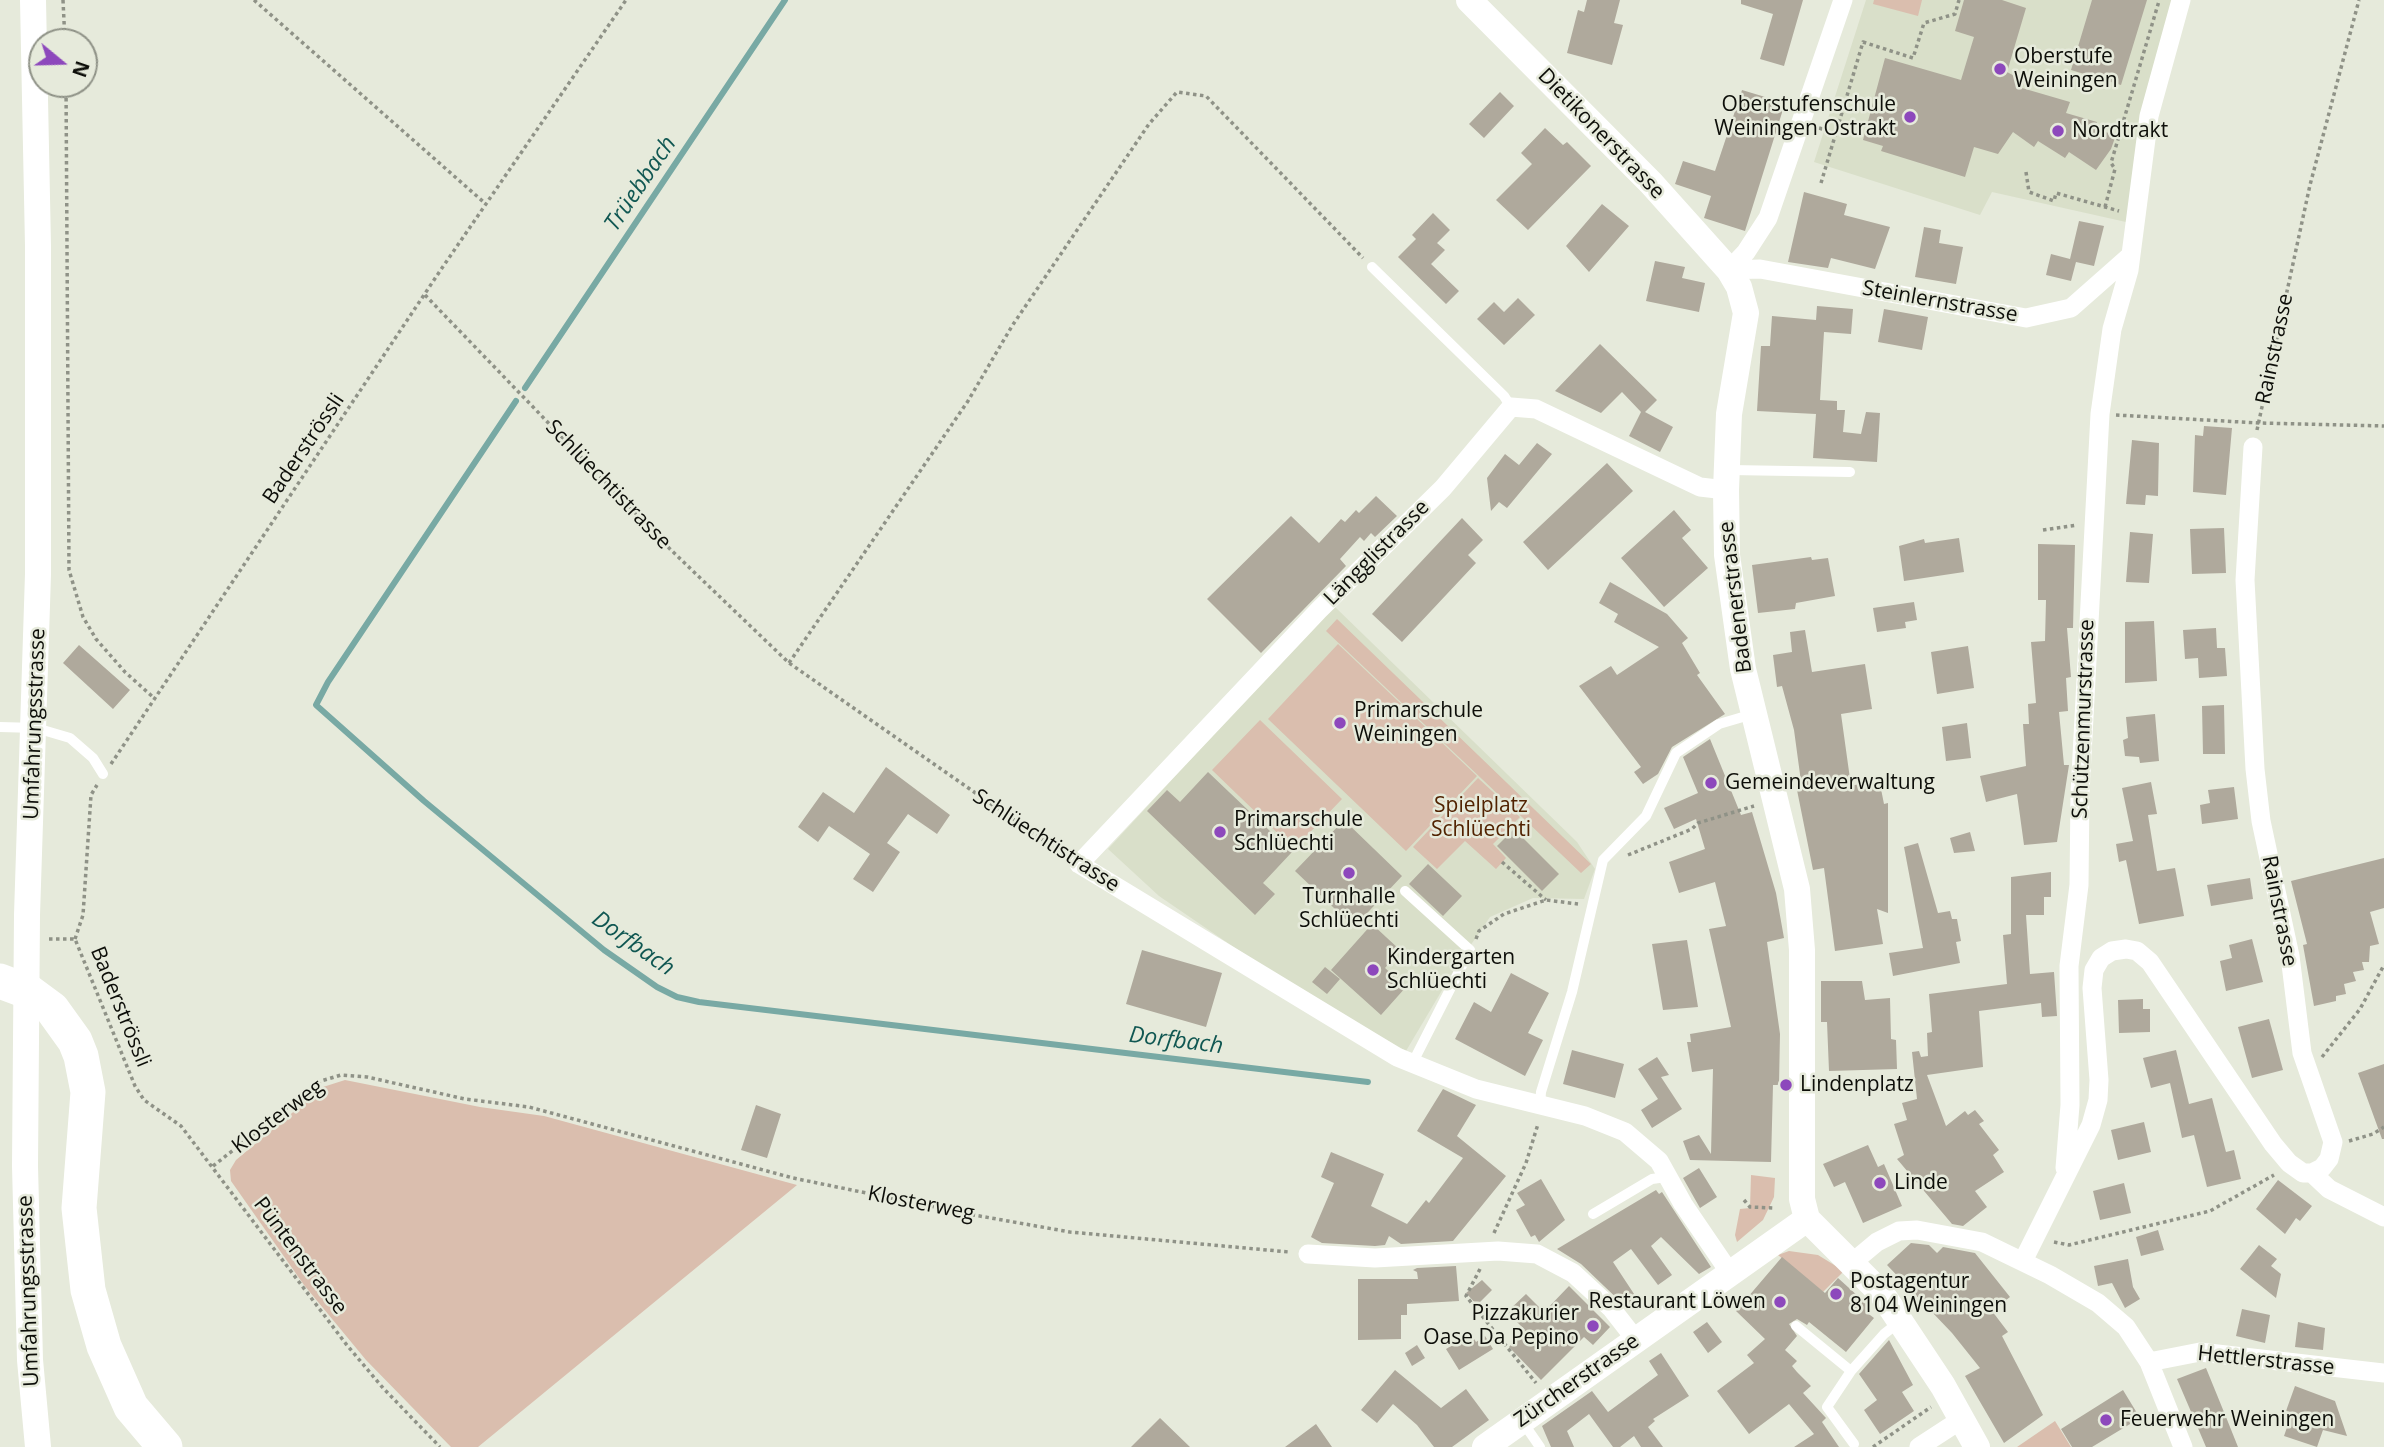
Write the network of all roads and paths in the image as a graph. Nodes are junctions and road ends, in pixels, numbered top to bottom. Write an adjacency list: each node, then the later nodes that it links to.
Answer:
1 (33, 0): 37 (street, Umfahrungsstrasse)
2 (63, 0): 11 (path)
3 (254, 0): 17 (path)
4 (626, 0): 17 (path, Baderströssli)
5 (1469, 0): 22 (street, Dietikonerstrasse)
6 (1843, 0): 22 (street)
7 (1959, 0): 14 (path)
8 (2159, 0): 18 (path)
9 (2181, 0): 20 (street, Schützenmurstrasse)
10 (2359, 0): 26 (path, Rainstrasse)
11 (64, 28)
12 (66, 98): 34 (path)
13 (1821, 129): 14 (path)
14 (1836, 134): 16 (path)
15 (2026, 172): 18 (path)
16 (1821, 183)
17 (487, 205): 23 (path, Baderströssli)
18 (2105, 207): 19 (path)
19 (2122, 212)
20 (2131, 255): 22 (street, Steinlernstrasse); 25 (street, Schützenmurstrasse)
21 (1371, 267): 24 (lane); 33 (path)
22 (1729, 270): 30 (street, Badenerstrasse)
23 (425, 295): 33 (path, Schlüechtistrasse); 34 (path, Baderströssli)
24 (1511, 407): 30 (street); 41 (street, Längglistrasse)
25 (2100, 414): 26 (path); 31 (street, Schützenmurstrasse)
26 (2259, 423): 27 (path); 28 (path, Rainstrasse)
27 (2384, 426)
28 (2253, 447): 56 (street, Rainstrasse)
29 (1850, 471): 30 (lane)
30 (1726, 480): 35 (street, Badenerstrasse)
31 (2093, 523): 32 (path); 61 (street, Schützenmurstrasse)
32 (2043, 530)
33 (789, 663): 41 (path, Schlüechtistrasse)
34 (155, 698): 38 (path, Baderströssli)
35 (1754, 714): 42 (lane); 66 (street, Badenerstrasse)
36 (0, 727): 37 (lane)
37 (36, 728): 38 (lane); 85 (street, Umfahrungsstrasse)
38 (103, 774): 47 (path, Baderströssli)
39 (1763, 803): 42 (path)
40 (1502, 862): 44 (path)
41 (1079, 864): 52 (street, Schlüechtistrasse)
42 (1600, 867): 45 (lane)
43 (1405, 891): 48 (lane)
44 (1546, 900): 45 (path); 48 (path)
45 (1590, 906): 54 (lane)
46 (62, 939): 47 (path, Baderströssli)
47 (75, 939): 53 (path, Baderströssli)
48 (1471, 950): 52 (lane)
49 (2384, 965): 51 (path)
50 (0, 981): 86 (highway)
51 (2317, 1063)
52 (1412, 1064): 54 (street, Schlüechtistrasse)
53 (135, 1086): 57 (path, Püntenstrasse)
54 (1540, 1104): 60 (street, Schlüechtistrasse); 68 (path)
55 (2384, 1127): 56 (path)
56 (2333, 1142): 58 (street)
57 (213, 1166): 69 (path, Klosterweg); 87 (path, Püntenstrasse)
58 (2312, 1173): 61 (street); 65 (street)
59 (2272, 1176): 67 (path)
60 (1666, 1177): 64 (lane); 72 (street, Schlüechtistrasse)
61 (2062, 1185): 67 (street)
62 (1744, 1200): 63 (path)
63 (1774, 1208)
64 (1593, 1214)
65 (2384, 1217)
66 (1807, 1219): 71 (street); 72 (street, Zürcherstrasse)
67 (2035, 1239): 70 (street)
68 (1486, 1251): 69 (street); 75 (street); 79 (path)
69 (1308, 1254)
70 (2024, 1261): 71 (street); 76 (street)
71 (1853, 1262): 73 (street)
72 (1730, 1273): 75 (street, Zürcherstrasse)
73 (1901, 1321): 77 (lane); 81 (street)
74 (1796, 1326): 77 (lane)
75 (1636, 1340): 82 (street, Zürcherstrasse)
76 (2149, 1362): 78 (street, Hettlerstrasse); 92 (street)
77 (1850, 1371): 83 (lane)
78 (2384, 1373)
79 (1543, 1390)
80 (1932, 1399): 90 (path)
81 (1962, 1419): 84 (street); 91 (street)
82 (1522, 1421): 88 (street, Zürcherstrasse); 89 (lane)
83 (1854, 1444)
84 (1922, 1446)
85 (38, 1447)
86 (165, 1447)
87 (440, 1447)
88 (1485, 1447)
89 (1540, 1447)
90 (1873, 1447)
91 (1977, 1447)
92 (2183, 1447)

